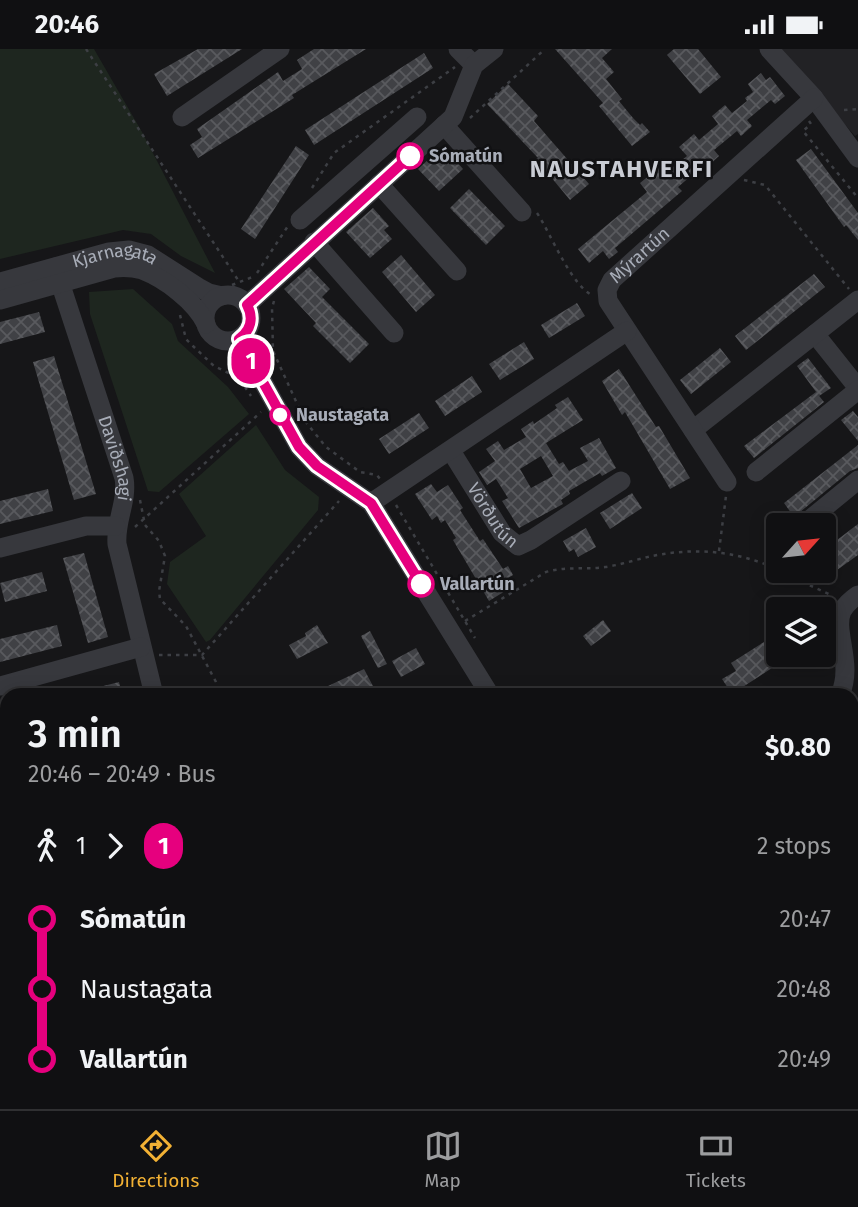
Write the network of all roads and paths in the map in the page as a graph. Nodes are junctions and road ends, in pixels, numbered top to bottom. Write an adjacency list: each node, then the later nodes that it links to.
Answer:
1 (86, 49): 21 (path)
2 (280, 49): 8 (street)
3 (458, 49): 6 (street)
4 (494, 49): 6 (street)
5 (769, 49): 7 (street)
6 (474, 65): 10 (street)
7 (814, 98): 11 (street); 13 (street, Mýrartún)
8 (182, 117)
9 (417, 117): 12 (street)
10 (444, 125): 14 (street); 15 (street)
11 (858, 158)
12 (358, 169): 14 (street); 16 (street)
13 (728, 176): 22 (path); 28 (street, Mýrartún)
14 (377, 186): 17 (street); 18 (street)
15 (522, 212)
16 (300, 220)
17 (314, 242): 25 (street); 29 (street)
18 (457, 271)
19 (58, 275): 20 (street, Kjarnagata); 23 (street, Kjarnagata); 24 (street, Kjarnagata); 27 (street, Kjarnagata); 49 (street, Daviðshagi)
20 (0, 282)
21 (240, 283)
22 (854, 295): 30 (street)
23 (222, 296): 25 (street); 27 (street)
24 (0, 300)
25 (247, 305): 31 (street)
26 (178, 311): 33 (path)
27 (206, 324): 31 (street)
28 (627, 331): 37 (street, Mýrartún); 38 (street)
29 (394, 333)
30 (815, 334): 32 (street); 37 (street)
31 (239, 339): 44 (street)
32 (858, 389): 39 (street)
33 (252, 398)
34 (257, 406): 35 (path)
35 (261, 412): 36 (path); 48 (path)
36 (266, 422)
37 (693, 431): 43 (street, Mýrartún)
38 (451, 451): 42 (street, Vörðutún); 46 (street)
39 (756, 472)
40 (365, 473): 44 (path)
41 (858, 480): 47 (street)
42 (621, 481)
43 (727, 482): 51 (path)
44 (350, 489): 46 (street); 57 (path)
45 (139, 492): 48 (path)
46 (371, 503): 55 (street)
47 (818, 513)
48 (144, 519): 49 (path); 57 (path)
49 (117, 535): 50 (street); 56 (street, Daviðshagi)
50 (0, 548)
51 (719, 551): 52 (path); 55 (path)
52 (766, 564)
53 (812, 583): 54 (path)
54 (853, 599): 62 (street)
55 (450, 630): 61 (street)
56 (142, 651): 57 (path); 58 (street); 59 (street, Daviðshagi)
57 (202, 655): 60 (path)
58 (0, 686)
59 (152, 688)
60 (218, 688)
61 (486, 688)
62 (843, 688)

